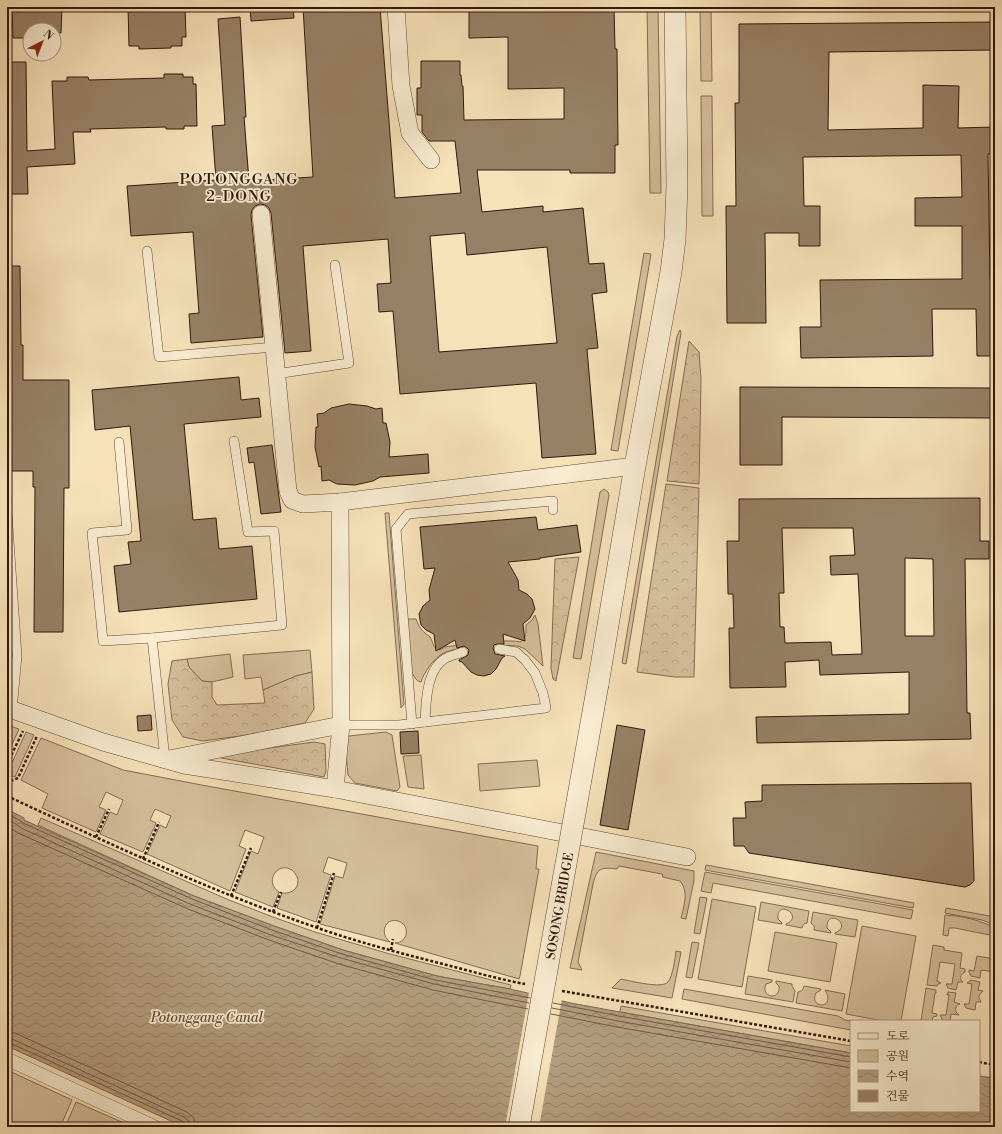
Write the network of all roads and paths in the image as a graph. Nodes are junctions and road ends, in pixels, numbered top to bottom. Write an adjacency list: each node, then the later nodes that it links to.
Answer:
1 (396, 7): 3 (street)
2 (675, 7): 11 (street, SOSONG BRIDGE)
3 (431, 160)
4 (261, 214): 7 (street)
5 (147, 251): 7 (lane)
6 (335, 265): 8 (lane)
7 (274, 347): 8 (street)
8 (276, 374): 12 (street)
9 (234, 441): 15 (lane)
10 (118, 442): 15 (lane)
11 (635, 466): 12 (street); 49 (street, SOSONG BRIDGE, bridge)
12 (340, 502): 21 (street)
13 (553, 510): 20 (lane)
14 (7, 512): 18 (lane)
15 (152, 638): 24 (lane)
16 (499, 649): 19 (lane)
17 (463, 652): 19 (lane)
18 (10, 709): 24 (street)
19 (425, 722): 20 (lane)
20 (412, 724): 21 (lane)
21 (341, 726): 24 (street); 27 (street)
22 (23, 730): 25 (path)
23 (38, 735): 26 (path)
24 (165, 759): 27 (street)
25 (7, 764)
26 (7, 782)
27 (335, 789): 33 (street)
28 (7, 796): 31 (path)
29 (109, 809): 31 (path)
30 (159, 822): 34 (path)
31 (96, 837): 34 (path)
32 (251, 848): 37 (path)
33 (687, 857)
34 (143, 859): 37 (path)
35 (334, 873): 39 (path)
36 (281, 892): 38 (path)
37 (231, 896): 38 (path)
38 (273, 912): 39 (path)
39 (317, 928): 41 (path)
40 (394, 939): 41 (path)
41 (391, 950): 42 (path)
42 (527, 984)
43 (557, 990): 44 (path)
44 (850, 1041)
45 (7, 1059): 48 (street)
46 (980, 1062): 47 (path)
47 (995, 1065)
48 (154, 1127)
49 (520, 1127)

